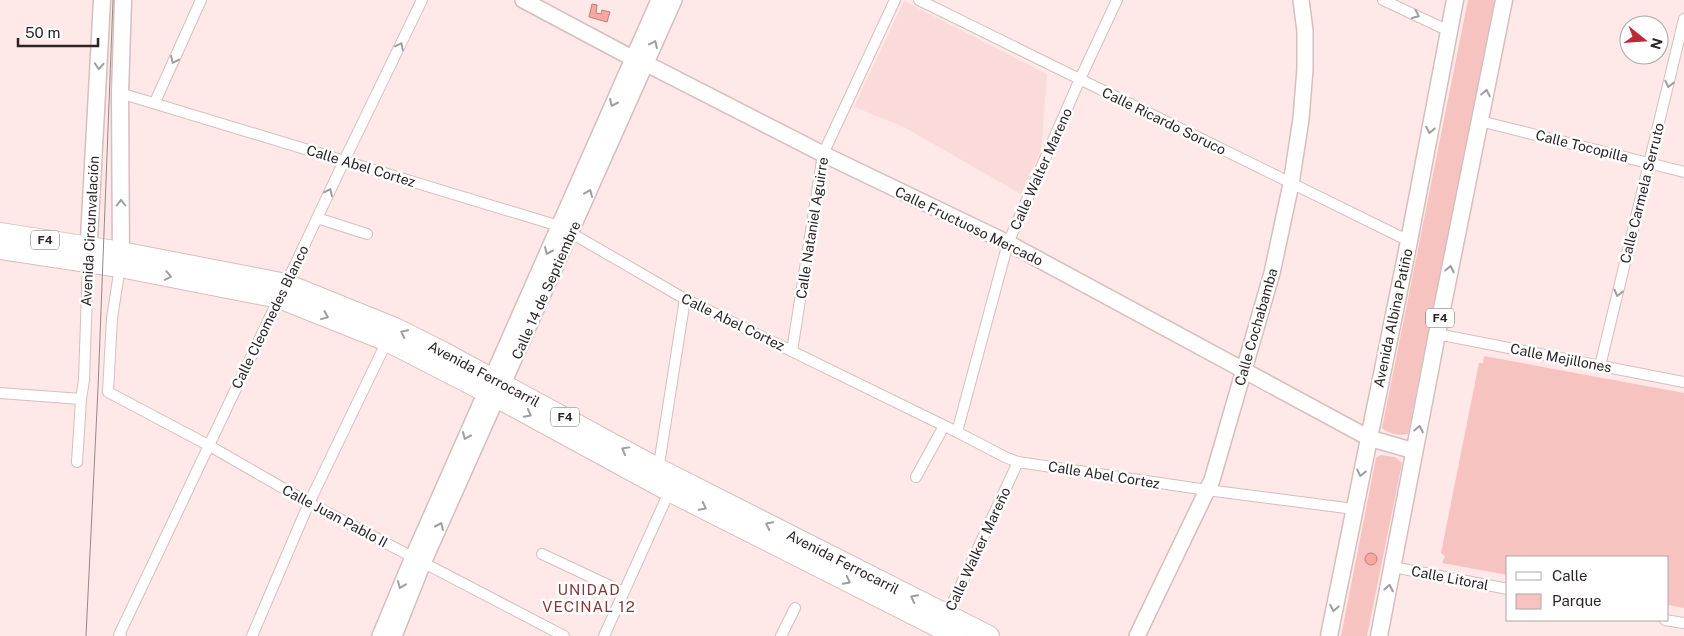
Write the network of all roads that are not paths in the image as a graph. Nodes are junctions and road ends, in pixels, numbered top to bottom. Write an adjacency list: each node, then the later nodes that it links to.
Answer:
1 (102, 0): 34 (main road, Avenida Circunvalación, one-way to 34)
2 (124, 0): 19 (main road, Avenida Circunvalación)
3 (201, 0): 20 (street, one-way to 20)
4 (422, 0): 23 (street, Calle Cleomedes Blanco, one-way to 4)
5 (523, 0): 17 (main road, Calle Fructuoso Mercado)
6 (659, 0): 17 (main road, Calle 14 de Septiembre)
7 (674, 0): 17 (main road, Calle 14 de Septiembre, one-way to 7)
8 (895, 0): 22 (street, Calle Nataniel Aguirre)
9 (919, 0): 18 (street, Calle Ricardo Soruco)
10 (1117, 0): 18 (street, Calle Walter Mareno)
11 (1301, 0): 26 (main road, Calle Cochabamba)
12 (1383, 0): 16 (street, one-way to 16)
13 (1455, 0): 16 (main road, Avenida Albina Patiño)
14 (1504, 0): 21 (main road, F4, one-way to 14)
15 (1684, 19): 24 (street, Calle Carmela Serruto, one-way to 24)
16 (1449, 31): 31 (main road, Avenida Albina Patiño, one-way to 31)
17 (639, 60): 22 (main road, Calle Fructuoso Mercado); 28 (main road, Calle 14 de Septiembre)
18 (1080, 80): 26 (street, Calle Ricardo Soruco); 32 (street, Calle Walter Mareno)
19 (120, 93): 20 (street, Calle Abel Cortez); 35 (main road, Avenida Circunvalación, one-way to 19)
20 (154, 102): 23 (street, Calle Abel Cortez)
21 (1480, 121): 24 (street, Calle Tocopilla); 38 (main road, F4, one-way to 21)
22 (823, 154): 32 (main road, Calle Fructuoso Mercado); 40 (street, Calle Nataniel Aguirre)
23 (344, 161): 27 (street, Calle Cleomedes Blanco, one-way to 23); 28 (street, Calle Abel Cortez)
24 (1650, 162): 25 (street, Calle Tocopilla); 41 (street, Calle Carmela Serruto, one-way to 41)
25 (1684, 172)
26 (1291, 184): 31 (street, Calle Ricardo Soruco); 42 (main road, Calle Cochabamba)
27 (317, 218): 30 (street); 36 (street, Calle Cleomedes Blanco)
28 (565, 229): 37 (street, Calle Abel Cortez); 44 (main road, Calle 14 de Septiembre)
29 (0, 232): 34 (highway, Avenida Ferrocarril / F4)
30 (367, 234)
31 (1409, 240): 50 (main road, Avenida Albina Patiño)
32 (1008, 243): 42 (main road, Calle Fructuoso Mercado); 49 (street, Calle Walter Mareno)
33 (0, 249): 34 (highway, Avenida Ferrocarril / F4)
34 (89, 255): 35 (highway, Avenida Ferrocarril / F4); 47 (street, Avenida Circunvalación)
35 (121, 259): 36 (highway, Avenida Ferrocarril / F4); 45 (street, Avenida Circunvalación)
36 (282, 291): 39 (highway, Avenida Ferrocarril / F4, one-way to 39); 44 (highway, Avenida Ferrocarril / F4, one-way to 36); 51 (street, Calle Cleomedes Blanco)
37 (685, 299): 40 (street, Calle Abel Cortez); 56 (street)
38 (1437, 334): 41 (street, Calle Mejillones); 52 (main road, F4, one-way to 38)
39 (386, 341): 44 (highway, Avenida Ferrocarril / F4); 58 (street)
40 (792, 351): 48 (street, Calle Abel Cortez)
41 (1600, 366): 43 (street, Calle Mejillones)
42 (1245, 370): 50 (main road, Calle Fructuoso Mercado); 57 (main road, Calle Cochabamba)
43 (1684, 382)
44 (494, 388): 56 (highway, Avenida Ferrocarril / F4); 61 (main road, Calle 14 de Septiembre)
45 (108, 392): 51 (street, Calle Juan Pablo II)
46 (0, 393): 47 (street)
47 (81, 399): 53 (street, Avenida Circunvalación)
48 (944, 426): 49 (street, Calle Abel Cortez); 55 (street)
49 (957, 432): 54 (street, Calle Abel Cortez)
50 (1369, 438): 52 (main road, Calle Fructuoso Mercado); 59 (main road, Avenida Albina Patiño, one-way to 59)
51 (208, 446): 58 (street, Calle Juan Pablo II); 69 (street, Calle Cleomedes Blanco)
52 (1414, 451): 62 (main road, F4)
53 (77, 462)
54 (1018, 462): 57 (street, Calle Abel Cortez); 68 (street, Calle Walker Mareño)
55 (916, 477)
56 (664, 480): 64 (street); 68 (highway, Avenida Ferrocarril / F4)
57 (1207, 490): 59 (street, Calle Abel Cortez); 77 (main road, Calle Cochabamba)
58 (310, 503): 61 (street, Calle Juan Pablo II); 70 (street)
59 (1354, 508): 78 (main road, Avenida Albina Patiño, one-way to 78)
60 (542, 554): 64 (street)
61 (418, 560): 71 (main road, Calle 14 de Septiembre, one-way to 71); 72 (main road, Calle 14 de Septiembre); 73 (street, Calle Juan Pablo II)
62 (1393, 567): 63 (street, Calle Litoral); 79 (main road, F4, one-way to 62)
63 (1506, 589)
64 (623, 592): 74 (street)
65 (795, 608): 75 (street)
66 (1669, 621): 67 (street)
67 (1684, 623)
68 (945, 629): 76 (highway, Avenida Ferrocarril / F4)
69 (120, 635)
70 (252, 636)
71 (380, 636)
72 (394, 636)
73 (564, 636)
74 (604, 636)
75 (780, 636)
76 (989, 636)
77 (1137, 636)
78 (1328, 636)
79 (1379, 636)

